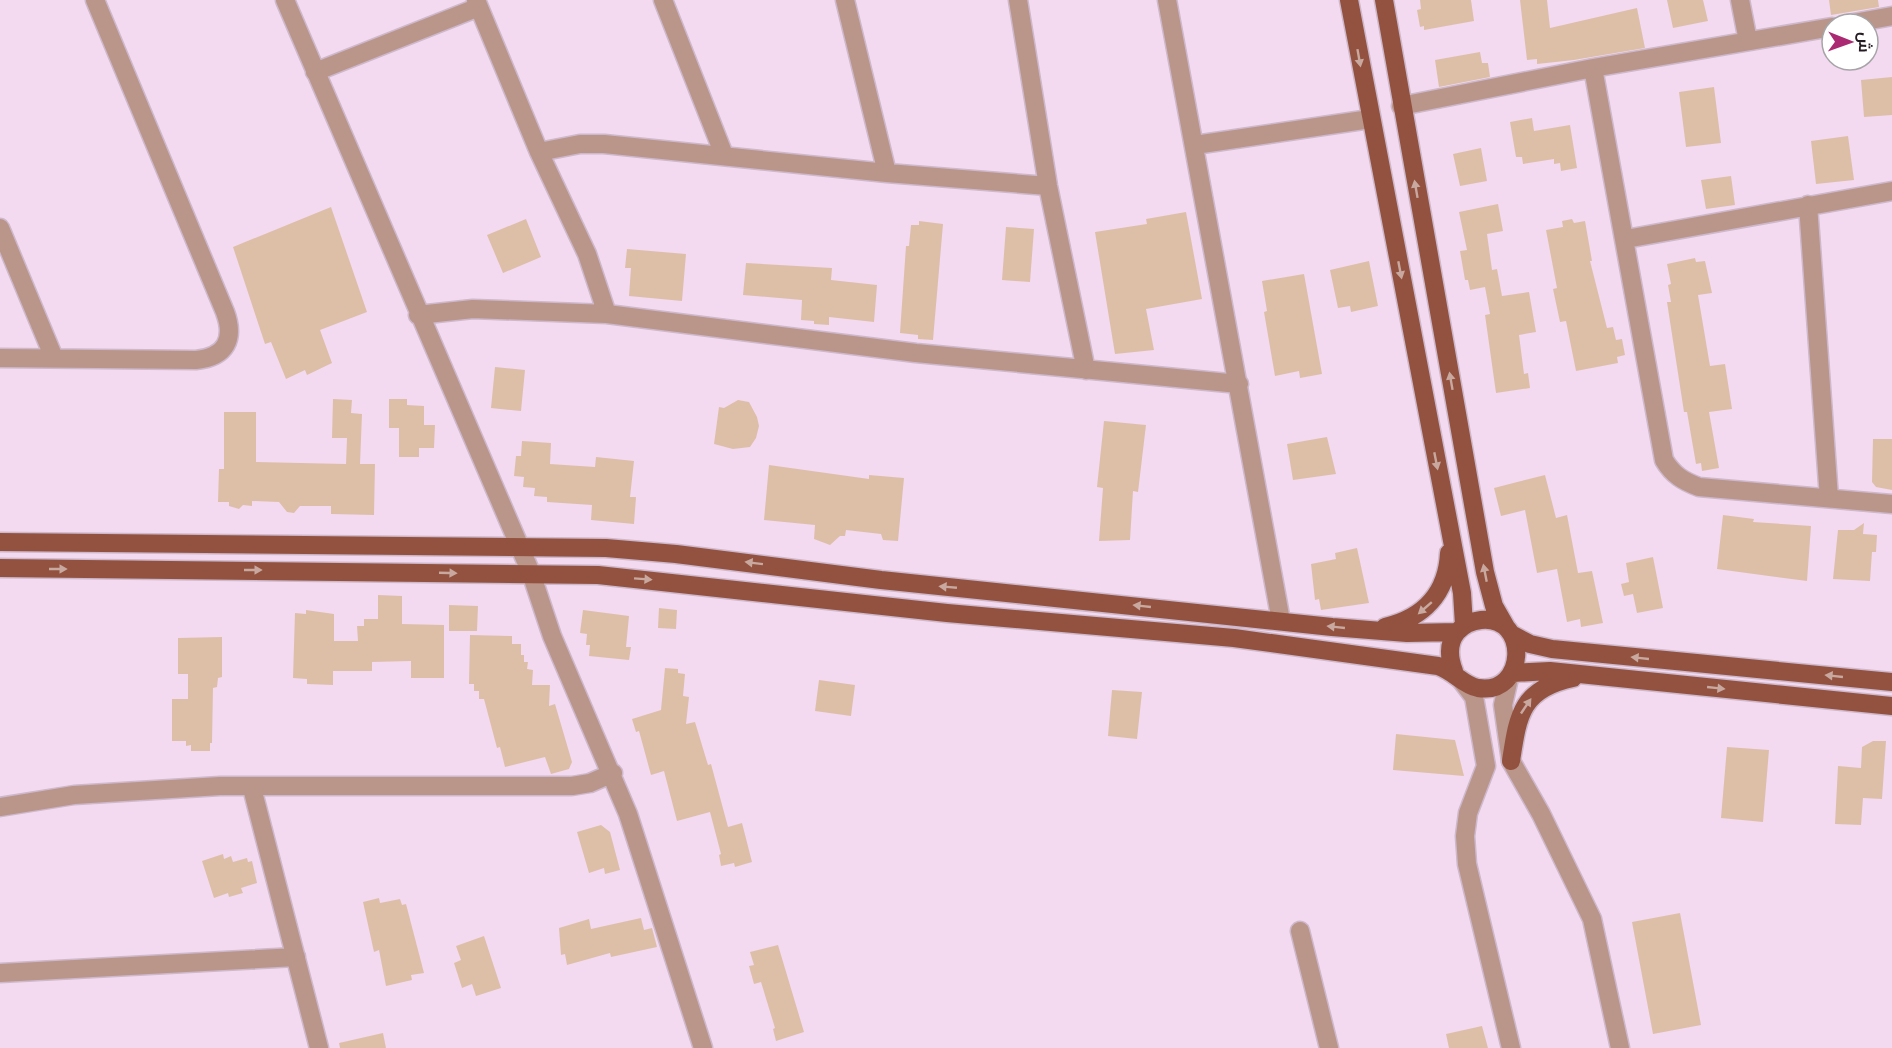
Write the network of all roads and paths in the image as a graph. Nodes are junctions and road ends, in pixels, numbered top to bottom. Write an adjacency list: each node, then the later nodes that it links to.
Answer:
1 (95, 0): 29 (street)
2 (285, 0): 14 (street)
3 (663, 0): 19 (street)
4 (845, 0): 20 (street)
5 (1018, 0): 21 (street)
6 (1167, 0): 17 (street)
7 (1349, 0): 16 (main road, one-way to 16)
8 (1383, 0): 15 (main road)
9 (1740, 0): 12 (street)
10 (477, 3): 14 (street); 18 (street)
11 (1820, 29): 12 (street)
12 (1748, 41): 13 (street)
13 (1593, 68): 15 (street); 25 (street)
14 (315, 72): 27 (street)
15 (1401, 106): 44 (main road, one-way to 15)
16 (1370, 119): 17 (street); 34 (main road, one-way to 34)
17 (1195, 145): 31 (street)
18 (539, 152): 19 (street); 26 (street)
19 (724, 155): 20 (street)
20 (887, 173): 21 (street)
21 (1048, 186): 30 (street)
22 (1892, 191): 23 (street)
23 (1808, 205): 25 (street); 32 (street)
24 (0, 228): 29 (street)
25 (1626, 239): 32 (street)
26 (607, 314): 27 (street); 30 (street)
27 (418, 315): 37 (street)
28 (0, 358): 29 (street)
29 (54, 358)
30 (1086, 370): 31 (street)
31 (1239, 384): 41 (street)
32 (1829, 498): 33 (street)
33 (1892, 504)
34 (1450, 536): 42 (main road); 43 (main road, one-way to 43)
35 (0, 542): 36 (main road)
36 (171, 545): 37 (main road); 39 (main road)
37 (518, 547): 40 (street); 41 (main road, one-way to 37)
38 (0, 568): 39 (main road, one-way to 39)
39 (170, 570): 40 (main road, one-way to 40)
40 (531, 573): 46 (main road, one-way to 46); 52 (street)
41 (1281, 621): 43 (main road, one-way to 41)
42 (1461, 629): 43 (main road); 44 (main road); 46 (main road)
43 (1372, 630)
44 (1509, 631): 47 (main road); 48 (main road, one-way to 44)
45 (1588, 675): 47 (main road); 49 (main road, one-way to 49); 50 (main road, one-way to 45)
46 (1457, 676): 47 (main road); 51 (street)
47 (1510, 676): 50 (street)
48 (1892, 682)
49 (1892, 706)
50 (1511, 761): 51 (street); 62 (street)
51 (1486, 766): 61 (street)
52 (613, 773): 53 (street); 59 (street)
53 (252, 788): 54 (street); 56 (street)
54 (0, 807)
55 (1300, 931): 60 (street)
56 (296, 957): 57 (street); 58 (street)
57 (0, 973)
58 (319, 1048)
59 (703, 1048)
60 (1329, 1048)
61 (1511, 1048)
62 (1620, 1048)

